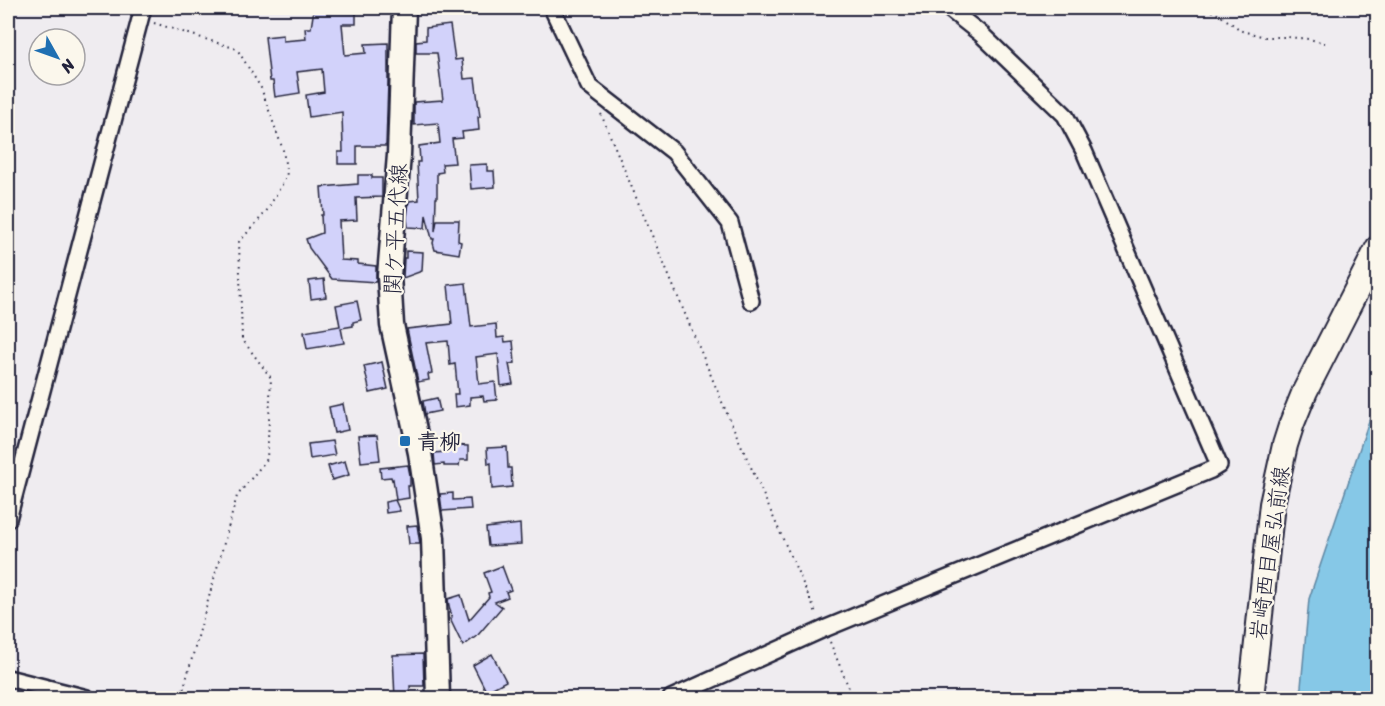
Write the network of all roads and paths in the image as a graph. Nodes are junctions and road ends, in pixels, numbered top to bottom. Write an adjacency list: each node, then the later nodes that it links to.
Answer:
1 (404, 8): 17 (main road, 関ケ平五代線)
2 (552, 8): 9 (street)
3 (948, 8): 13 (street)
4 (1137, 8): 5 (path)
5 (1177, 8)
6 (1206, 8): 8 (path)
7 (142, 13): 12 (street); 16 (path)
8 (1325, 43)
9 (589, 86): 11 (street); 13 (path)
10 (1377, 248): 20 (main road, 岩崎西目屋弘前線)
11 (751, 302)
12 (8, 519)
13 (824, 629): 18 (street); 19 (path)
14 (8, 678): 15 (street)
15 (87, 699)
16 (181, 699)
17 (438, 699)
18 (671, 699)
19 (854, 699)
20 (1251, 699)

